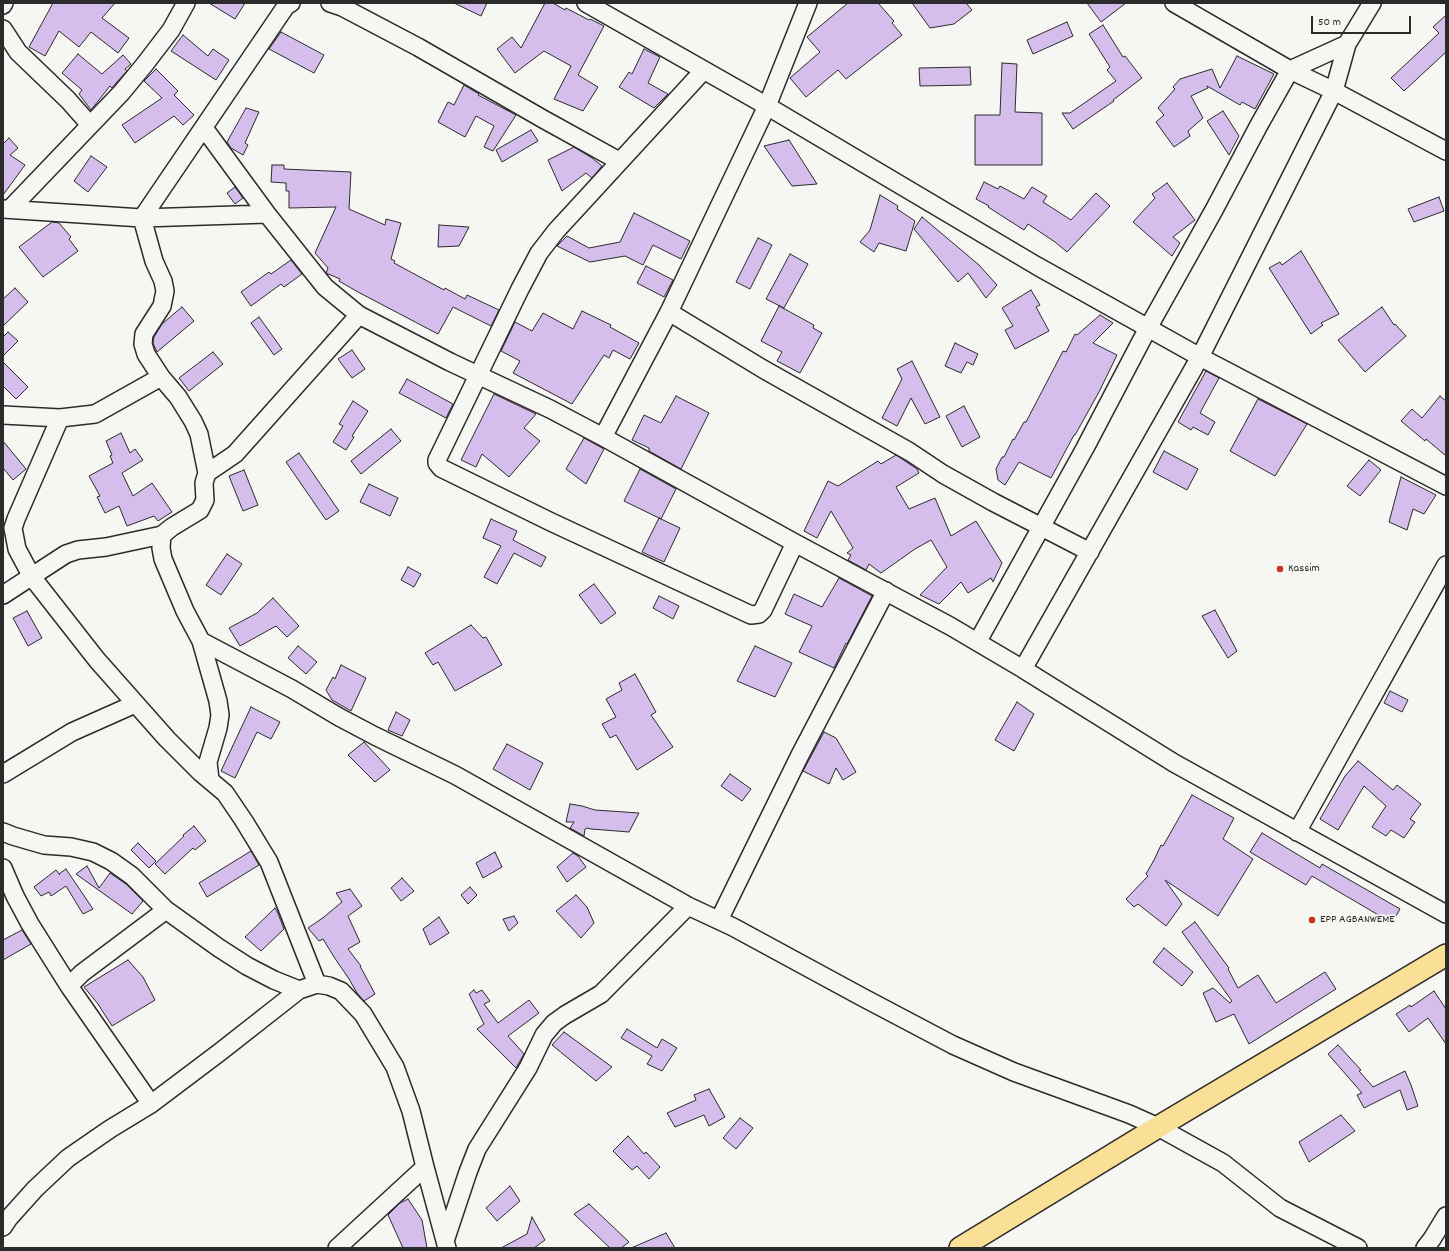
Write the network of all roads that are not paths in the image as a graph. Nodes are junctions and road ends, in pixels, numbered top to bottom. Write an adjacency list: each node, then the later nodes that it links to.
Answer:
1 (186, 3): 14 (street)
2 (291, 3): 15 (street)
3 (330, 3): 17 (street)
4 (586, 3): 10 (street)
5 (808, 3): 13 (street)
6 (1174, 3): 11 (street)
7 (1372, 3): 9 (street)
8 (3, 29): 14 (street)
9 (1348, 44): 11 (street); 12 (street)
10 (704, 70): 13 (street); 17 (street)
11 (1290, 70): 12 (street); 23 (street)
12 (1334, 91): 16 (street); 24 (street)
13 (767, 106): 21 (street); 23 (street)
14 (90, 125): 18 (street)
15 (204, 128): 19 (street); 20 (street)
16 (1446, 151)
17 (619, 161): 25 (street)
18 (7, 209): 20 (street)
19 (267, 214): 20 (street); 22 (street)
20 (142, 218): 26 (street)
21 (669, 312): 29 (street); 32 (street)
22 (359, 315): 25 (street); 30 (street)
23 (1148, 328): 24 (street); 32 (street)
24 (1200, 357): 31 (street); 35 (street)
25 (479, 376): 29 (street); 34 (street)
26 (161, 377): 28 (street); 30 (street)
27 (3, 415): 28 (street)
28 (60, 418): 37 (street)
29 (603, 437): 34 (street)
30 (207, 473): 33 (street)
31 (1446, 486)
32 (1042, 526): 35 (street); 41 (street)
33 (162, 535): 37 (street); 40 (street)
34 (795, 543): 38 (street)
35 (1090, 552): 42 (street)
36 (1446, 565): 47 (street)
37 (32, 577): 39 (street); 43 (street)
38 (886, 591): 41 (street); 52 (street)
39 (3, 595)
40 (201, 641): 45 (street); 49 (street)
41 (978, 641): 42 (street)
42 (1023, 668): 47 (street)
43 (135, 704): 44 (street); 45 (street)
44 (3, 774)
45 (210, 780): 54 (street)
46 (3, 832): 50 (street)
47 (1297, 832): 51 (street)
48 (3, 868): 55 (street)
49 (688, 906): 52 (street); 62 (street)
50 (166, 910): 55 (street); 56 (street)
51 (1446, 914)
52 (719, 920): 58 (street)
53 (1446, 955): 58 (main road)
54 (317, 984): 56 (street); 59 (street)
55 (69, 986): 57 (street)
56 (299, 990): 57 (street)
57 (151, 1104): 61 (street)
58 (1158, 1127): 64 (main road); 65 (street)
59 (425, 1167): 62 (street); 63 (street)
60 (1446, 1216): 66 (street)
61 (3, 1227)
62 (446, 1245)
63 (337, 1248)
64 (960, 1248)
65 (1358, 1248)
66 (1425, 1248)

